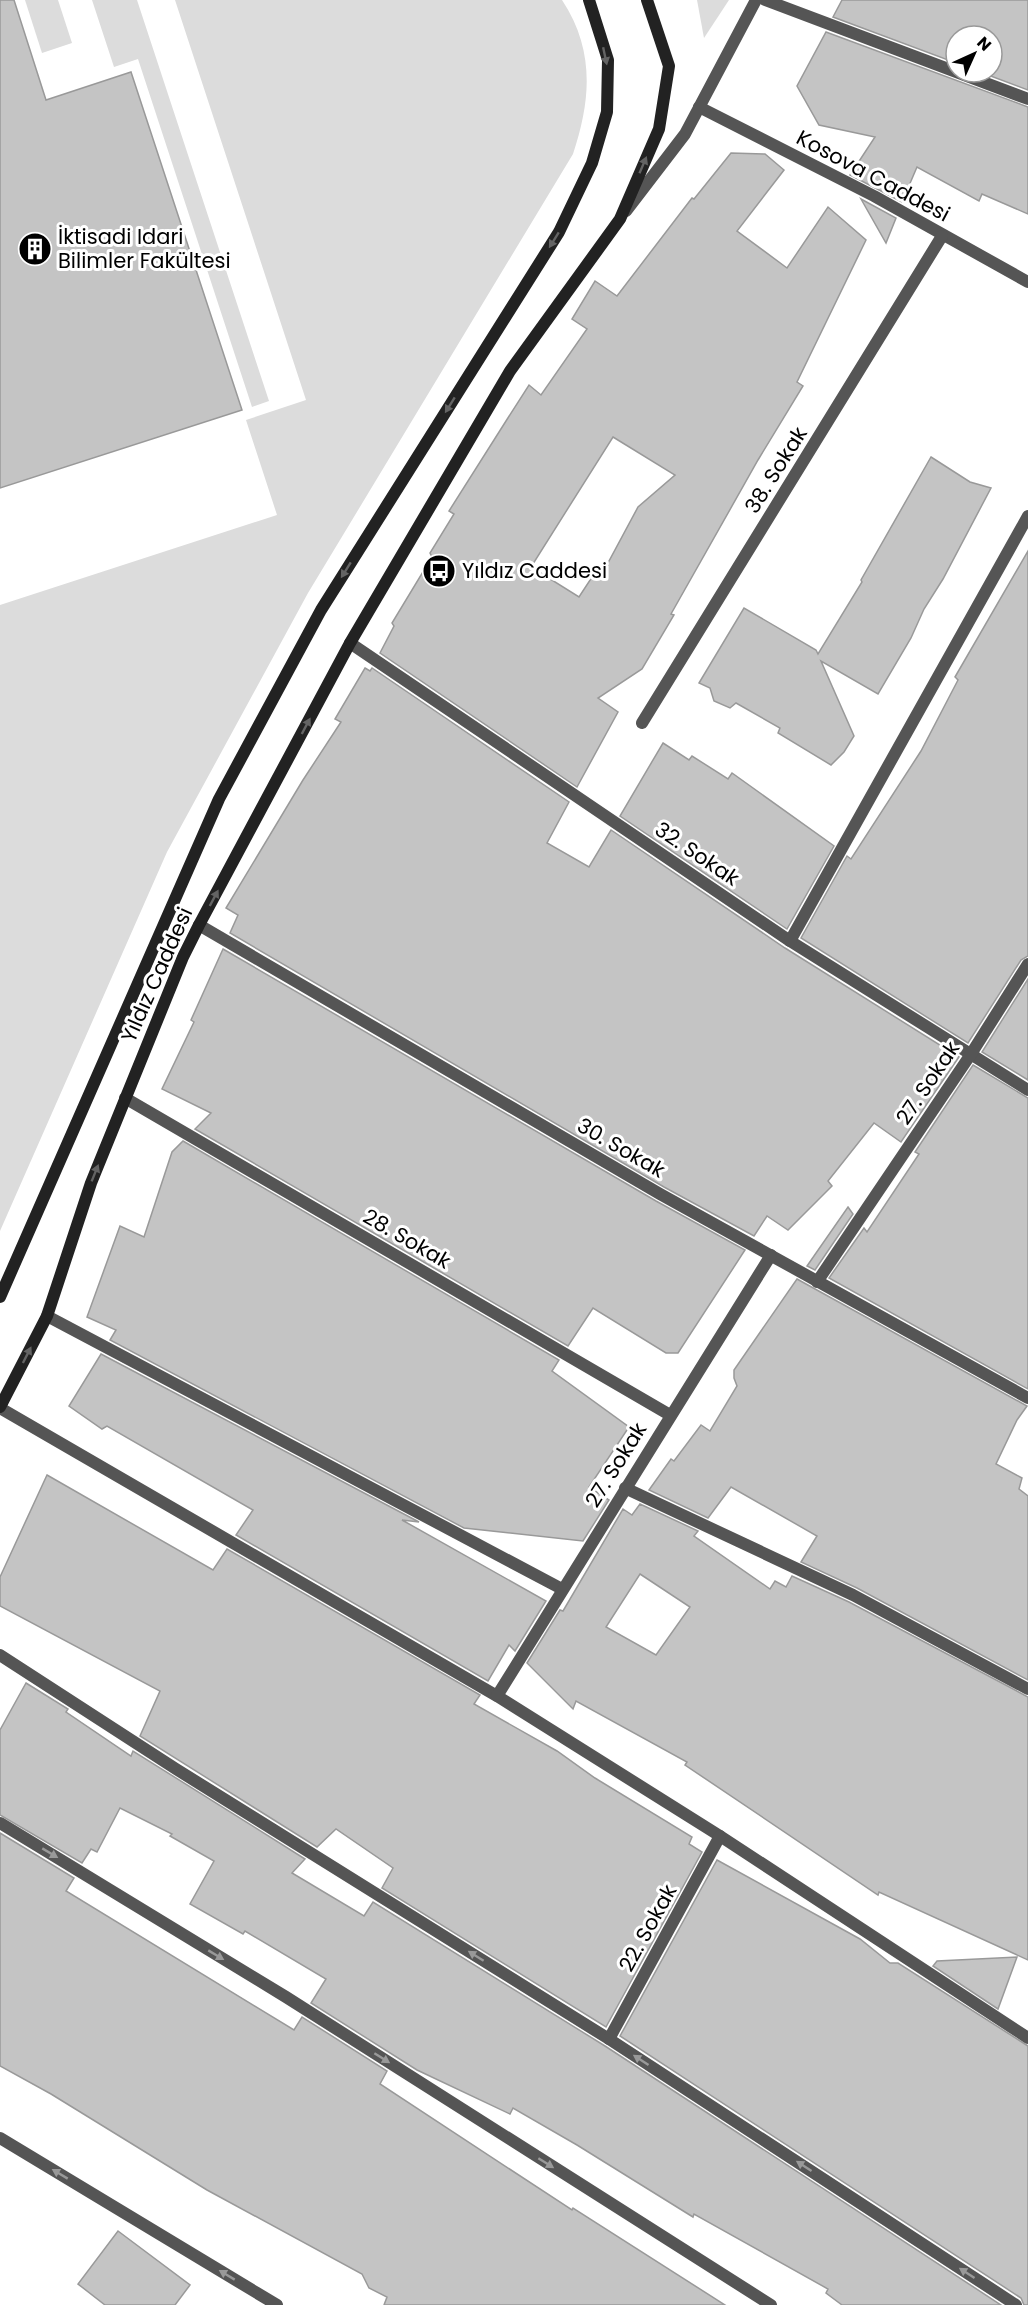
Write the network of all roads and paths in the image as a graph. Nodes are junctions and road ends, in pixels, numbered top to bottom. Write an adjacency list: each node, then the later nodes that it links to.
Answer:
1 (589, 0): 21 (main road, Yıldız Caddesi, one-way to 21)
2 (647, 0): 7 (main road, one-way to 2)
3 (756, 0): 6 (street, Yıldız Caddesi)
4 (765, 0): 5 (street)
5 (1028, 99)
6 (699, 107): 7 (street, Yıldız Caddesi); 8 (street, Kosova Caddesi)
7 (620, 219): 11 (main road, Yıldız Caddesi)
8 (942, 236): 9 (street, Kosova Caddesi); 12 (street, 38. Sokak)
9 (1028, 282)
10 (1028, 516): 14 (street)
11 (350, 643): 13 (main road, Yıldız Caddesi, one-way to 11); 14 (street, 32. Sokak)
12 (642, 723)
13 (199, 925): 18 (main road, Yıldız Caddesi); 19 (street, 30. Sokak)
14 (790, 941): 16 (street, 32. Sokak)
15 (1028, 964): 16 (street, 27. Sokak)
16 (971, 1054): 17 (street, 32. Sokak); 20 (street, 27. Sokak)
17 (1028, 1090)
18 (124, 1098): 22 (main road, Yıldız Caddesi, one-way to 18); 25 (street, 28. Sokak)
19 (771, 1255): 20 (street, 30. Sokak); 25 (street, 27. Sokak)
20 (817, 1282): 23 (street, 30. Sokak)
21 (0, 1297)
22 (47, 1316): 24 (main road, Yıldız Caddesi, one-way to 22); 27 (street)
23 (1028, 1398)
24 (0, 1408): 30 (street)
25 (670, 1415): 26 (street, 27. Sokak)
26 (625, 1488): 27 (street, 27. Sokak); 29 (street)
27 (562, 1589): 30 (street, 27. Sokak)
28 (0, 1654): 34 (street, one-way to 28)
29 (1028, 1689)
30 (497, 1696): 32 (street)
31 (0, 1823): 37 (street, one-way to 37)
32 (720, 1836): 33 (street); 34 (street, 22. Sokak)
33 (1028, 2038)
34 (609, 2039): 38 (street, one-way to 34)
35 (0, 2138): 36 (street, one-way to 35)
36 (277, 2305)
37 (771, 2305)
38 (1016, 2305)

